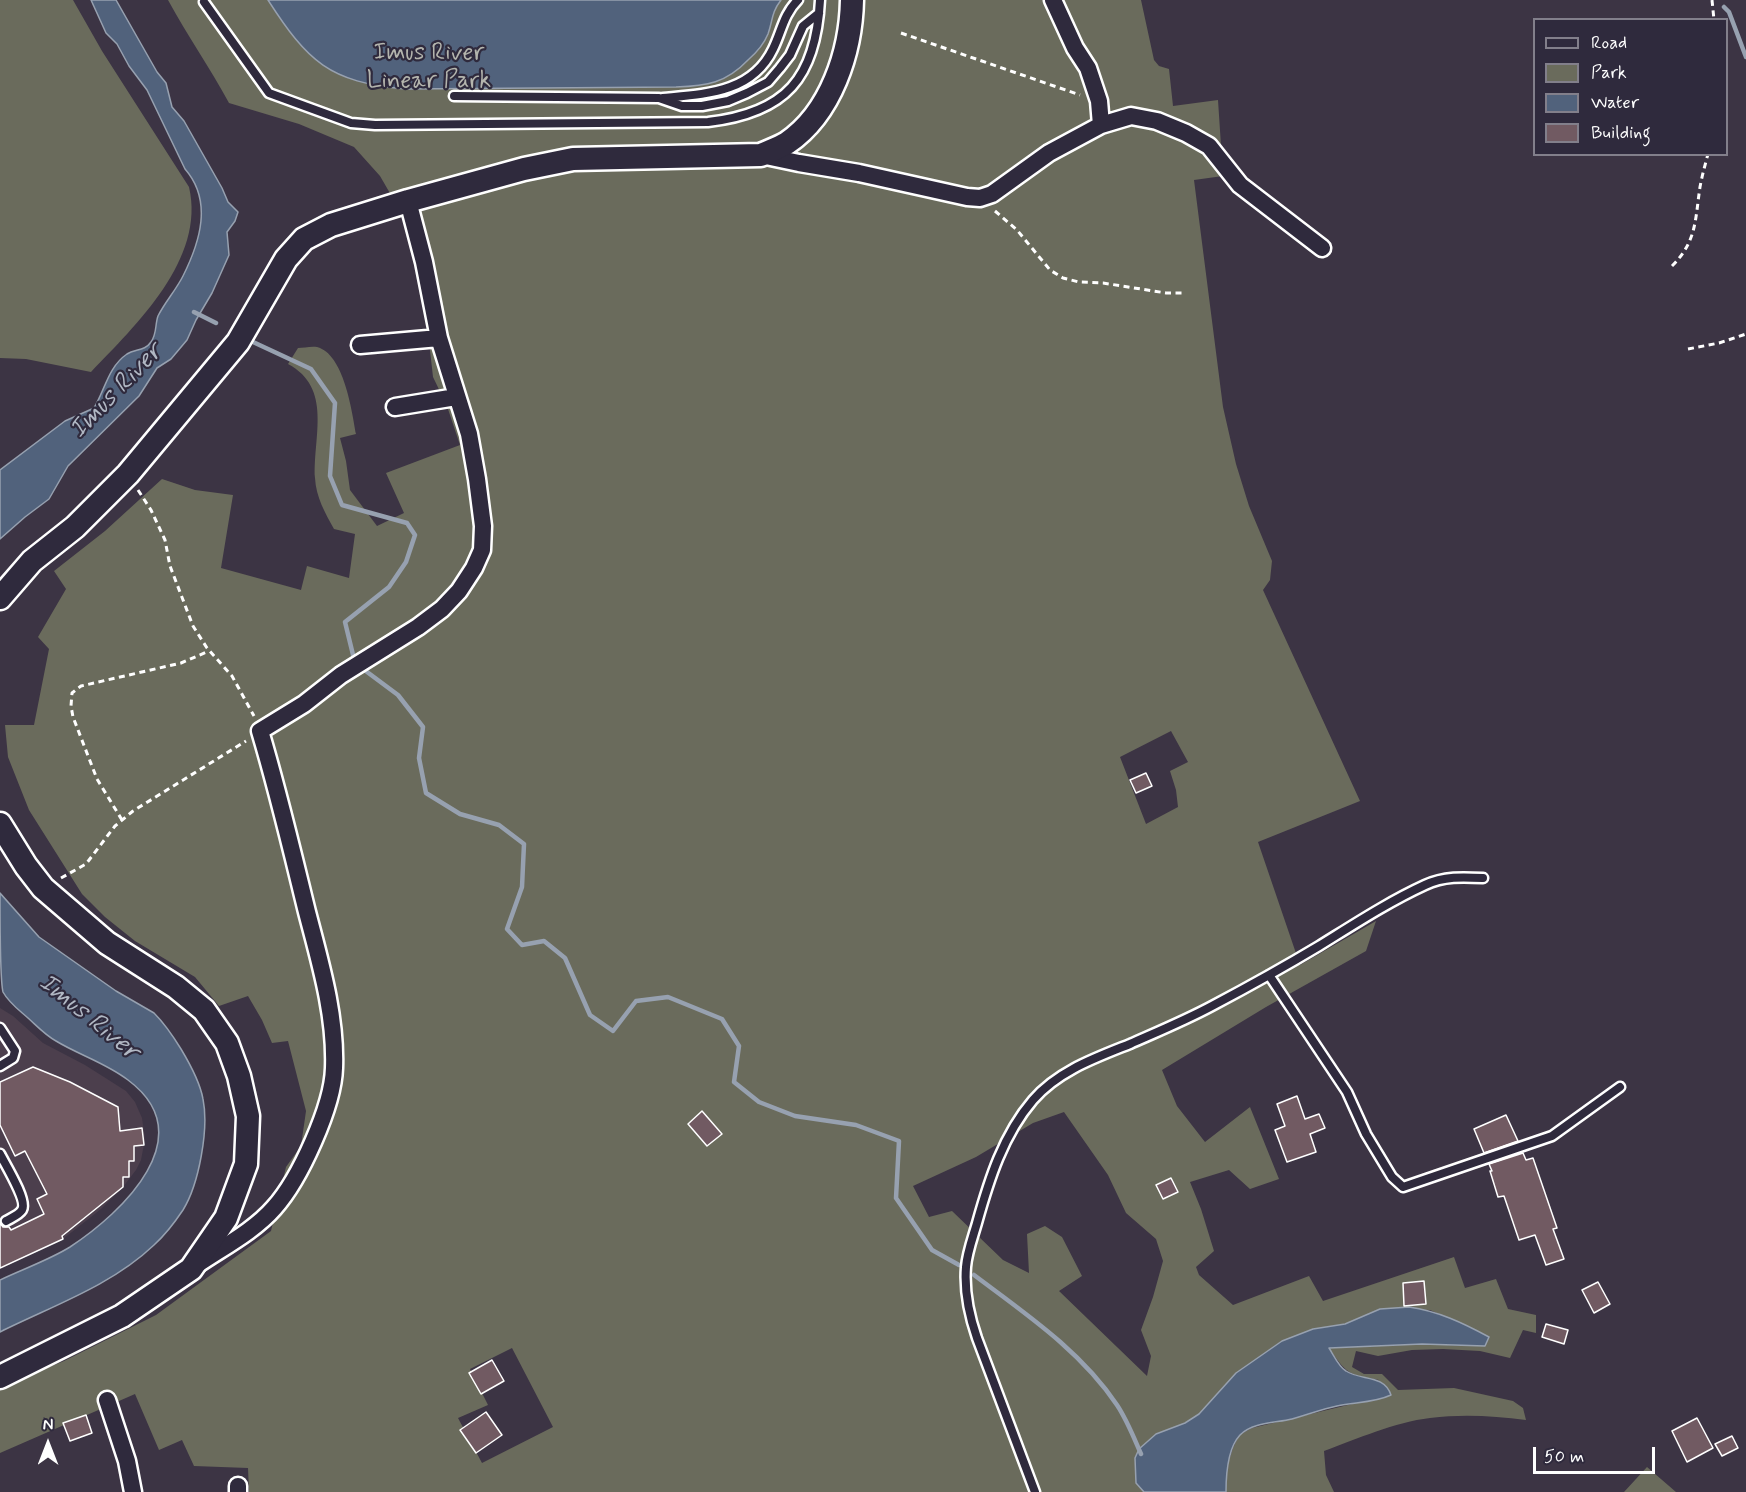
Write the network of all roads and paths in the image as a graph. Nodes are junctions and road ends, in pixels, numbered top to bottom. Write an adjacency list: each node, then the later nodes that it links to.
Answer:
1 (798, 0): 11 (lane)
2 (820, 0): 7 (lane)
3 (852, 0): 14 (main road)
4 (1053, 0): 12 (street)
5 (1712, 0): 8 (path)
6 (204, 2): 7 (lane)
7 (819, 13): 11 (lane)
8 (1714, 18)
9 (901, 33): 12 (path)
10 (454, 96): 11 (lane)
11 (659, 98)
12 (1099, 101): 13 (street)
13 (1101, 125): 16 (street); 18 (street)
14 (761, 155): 16 (street); 17 (main road)
15 (1708, 156): 19 (path)
16 (981, 198): 20 (path)
17 (408, 201): 22 (street); 27 (main road)
18 (1322, 248)
19 (1672, 266)
20 (1185, 293)
21 (1746, 334): 24 (path)
22 (440, 338): 23 (street); 25 (street)
23 (360, 345)
24 (1688, 349)
25 (456, 397): 26 (street); 30 (street)
26 (395, 407)
27 (128, 474): 28 (main road); 29 (path)
28 (0, 598)
29 (209, 651): 30 (path); 31 (path)
30 (260, 731): 31 (path); 41 (street)
31 (122, 820): 34 (path)
32 (0, 824): 34 (main road)
33 (1483, 878): 35 (lane)
34 (43, 888): 41 (main road)
35 (1269, 975): 38 (lane); 45 (lane)
36 (0, 1028): 37 (lane)
37 (0, 1066)
38 (1620, 1086)
39 (0, 1154): 40 (lane)
40 (6, 1221)
41 (191, 1269): 42 (main road)
42 (0, 1377)
43 (107, 1400): 44 (street)
44 (134, 1492)
45 (1035, 1492)

